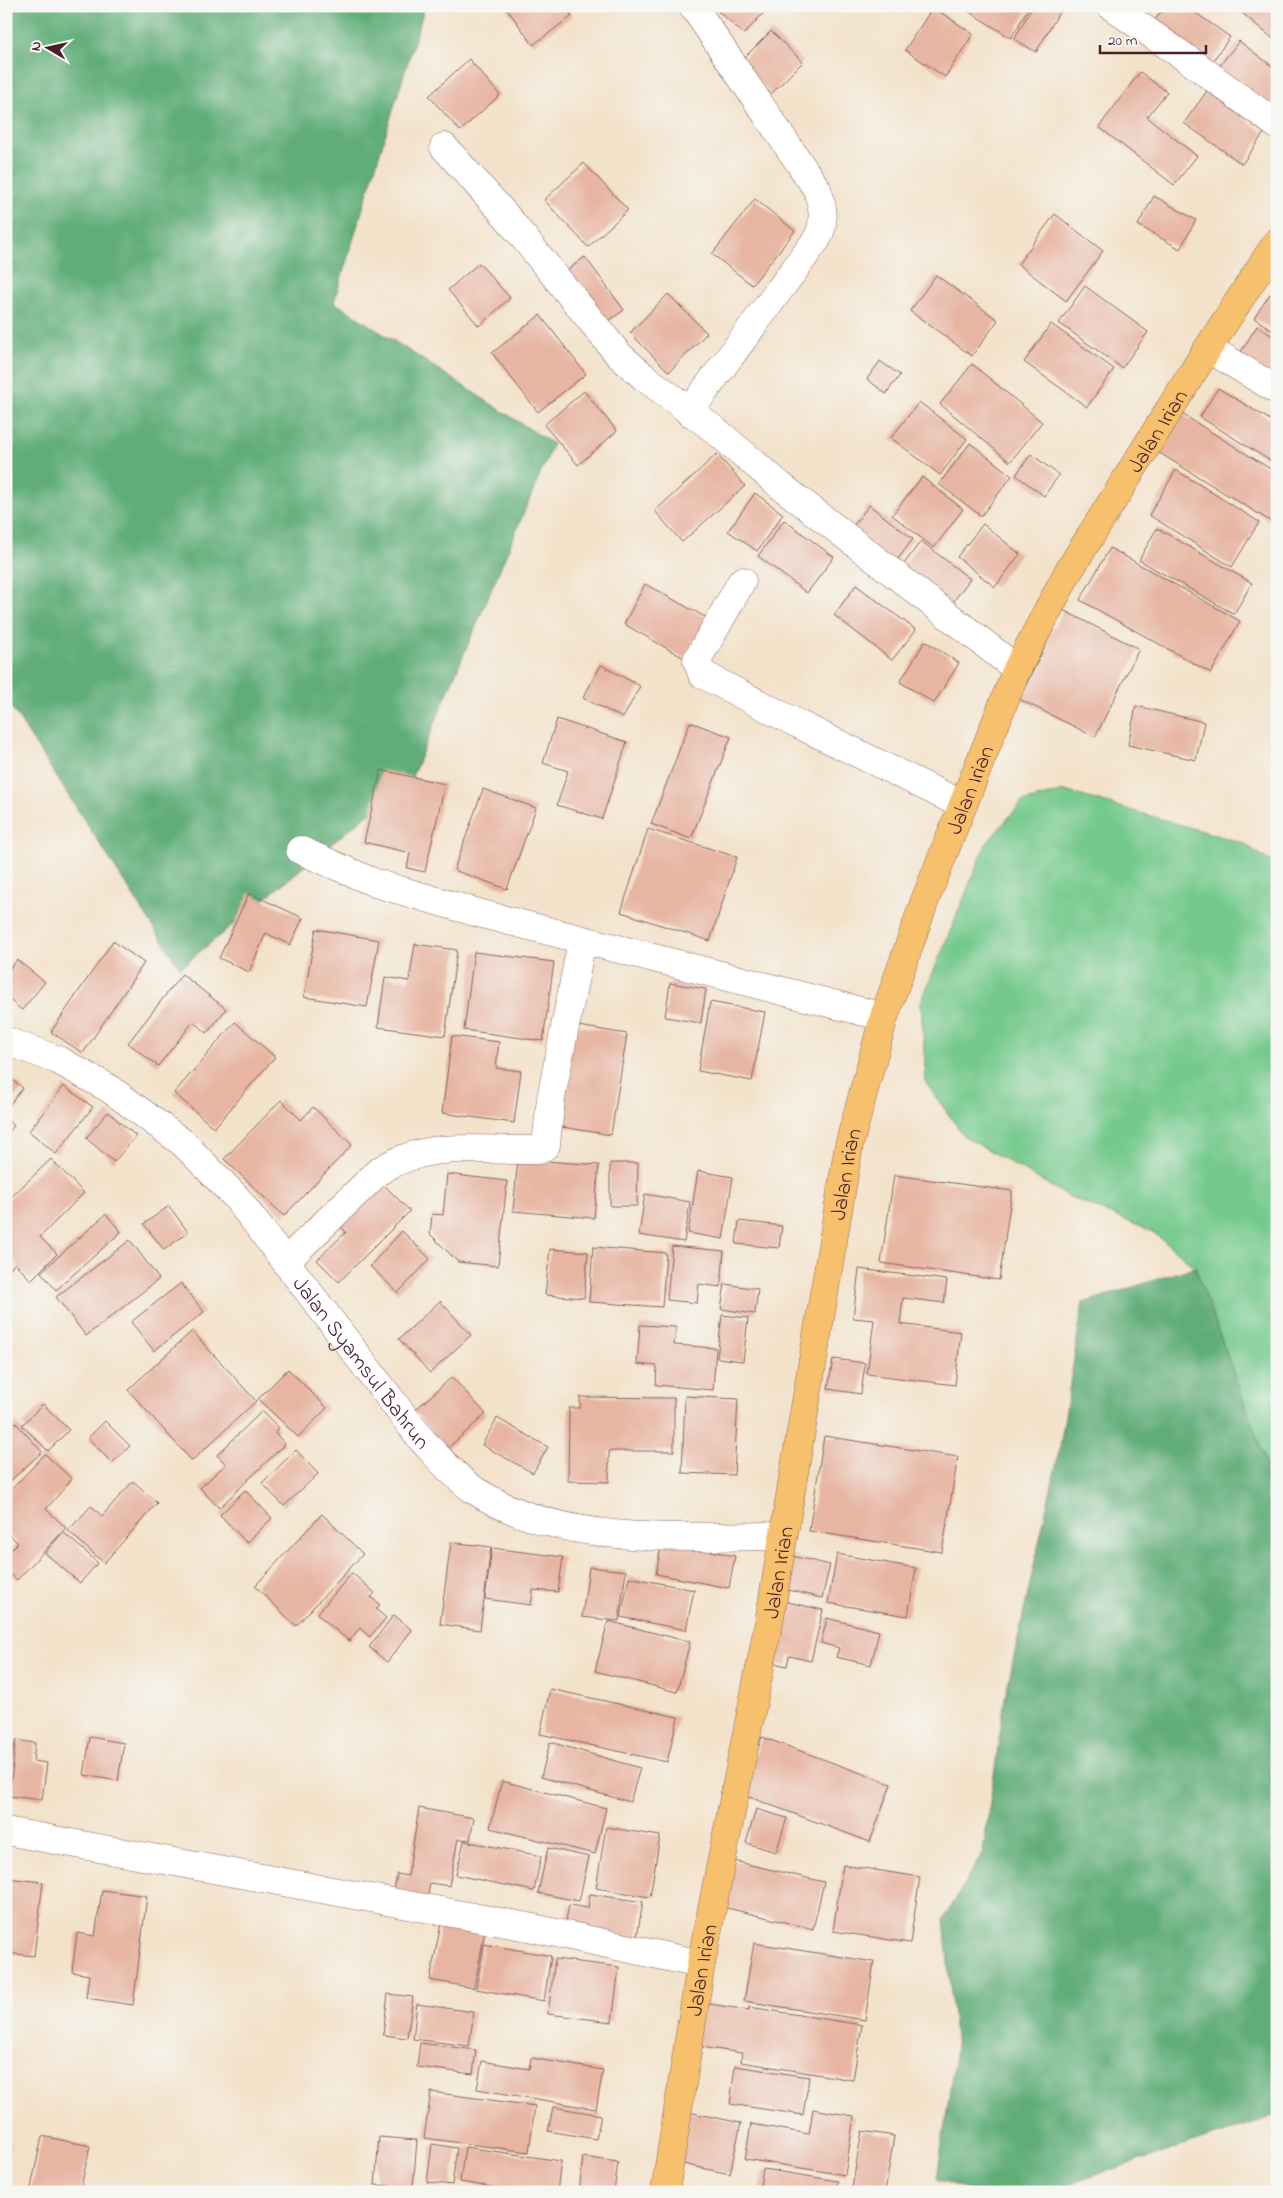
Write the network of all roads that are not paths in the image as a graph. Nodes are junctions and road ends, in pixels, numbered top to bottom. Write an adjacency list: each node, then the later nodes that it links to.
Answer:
1 (1111, 6): 3 (street)
2 (703, 10): 8 (street)
3 (1277, 125)
4 (444, 147): 8 (street)
5 (1277, 242): 6 (main road, Jalan Irian)
6 (1208, 348): 7 (street); 10 (main road, Jalan Irian)
7 (1277, 390)
8 (690, 412): 10 (street)
9 (742, 582): 11 (street)
10 (1017, 669): 11 (main road, Jalan Irian)
11 (962, 805): 14 (main road, Jalan Irian)
12 (300, 850): 13 (street)
13 (582, 941): 14 (street); 16 (street)
14 (884, 1017): 17 (main road, Jalan Irian)
15 (6, 1041): 16 (street, Jalan Syamsul Bahrun)
16 (286, 1261): 17 (street, Jalan Syamsul Bahrun)
17 (782, 1536): 19 (main road, Jalan Irian)
18 (6, 1831): 19 (street)
19 (701, 1964): 20 (main road, Jalan Irian)
20 (665, 2192)

